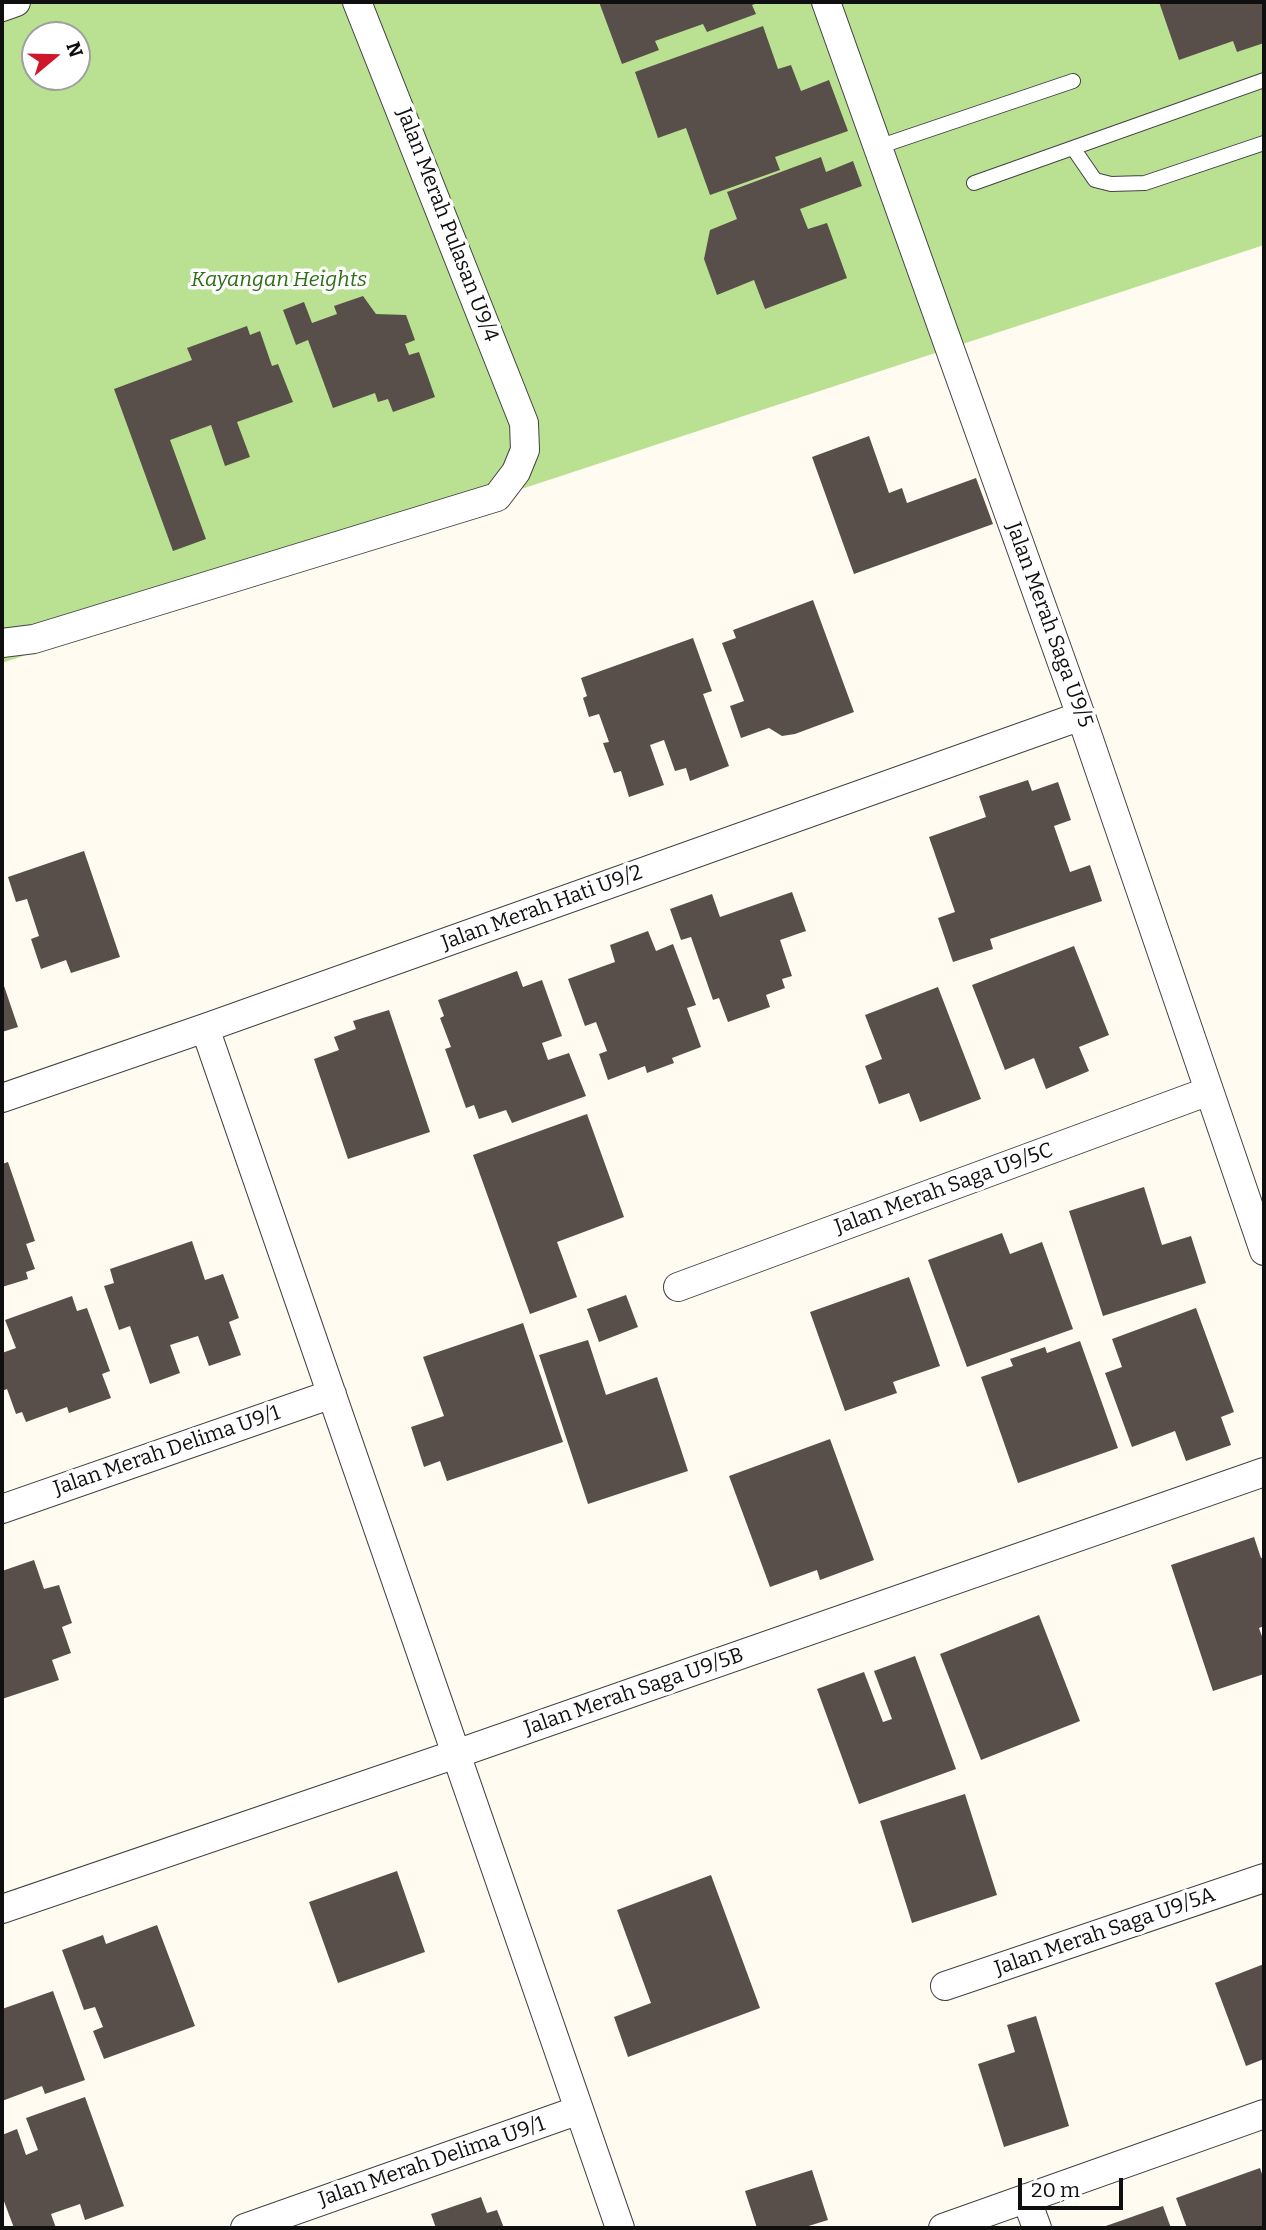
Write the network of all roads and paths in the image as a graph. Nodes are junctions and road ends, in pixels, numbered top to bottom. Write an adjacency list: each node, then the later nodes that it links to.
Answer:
1 (16, 2): 4 (street)
2 (357, 2): 11 (street, Jalan Merah Pulasan U9/4)
3 (826, 2): 8 (street, Jalan Merah Saga U9/5)
4 (2, 7)
5 (1264, 80): 9 (lane)
6 (1073, 81): 8 (lane)
7 (1264, 143): 9 (lane)
8 (878, 147): 12 (street, Jalan Merah Saga U9/5)
9 (1073, 148): 10 (lane)
10 (974, 183)
11 (2, 643)
12 (1081, 716): 13 (street, Jalan Merah Hati U9/2); 14 (street, Jalan Merah Saga U9/5)
13 (205, 1028): 15 (street, Jalan Merah Hati U9/2); 18 (street)
14 (1209, 1091): 16 (street, Jalan Merah Saga U9/5); 17 (street, Jalan Merah Saga U9/5C)
15 (2, 1098)
16 (1264, 1251)
17 (678, 1287)
18 (332, 1394): 20 (street, Jalan Merah Delima U9/1); 21 (street)
19 (1264, 1472): 21 (street, Jalan Merah Saga U9/5B)
20 (2, 1509)
21 (456, 1754): 23 (street, Jalan Merah Saga U9/5B); 25 (street)
22 (1264, 1878): 24 (street, Jalan Merah Saga U9/5A)
23 (2, 1909)
24 (945, 1986)
25 (579, 2110): 28 (street, Jalan Merah Delima U9/1); 29 (street)
26 (1264, 2114): 27 (street)
27 (1026, 2199): 30 (street); 31 (street)
28 (245, 2228)
29 (620, 2228)
30 (943, 2228)
31 (1037, 2228)

